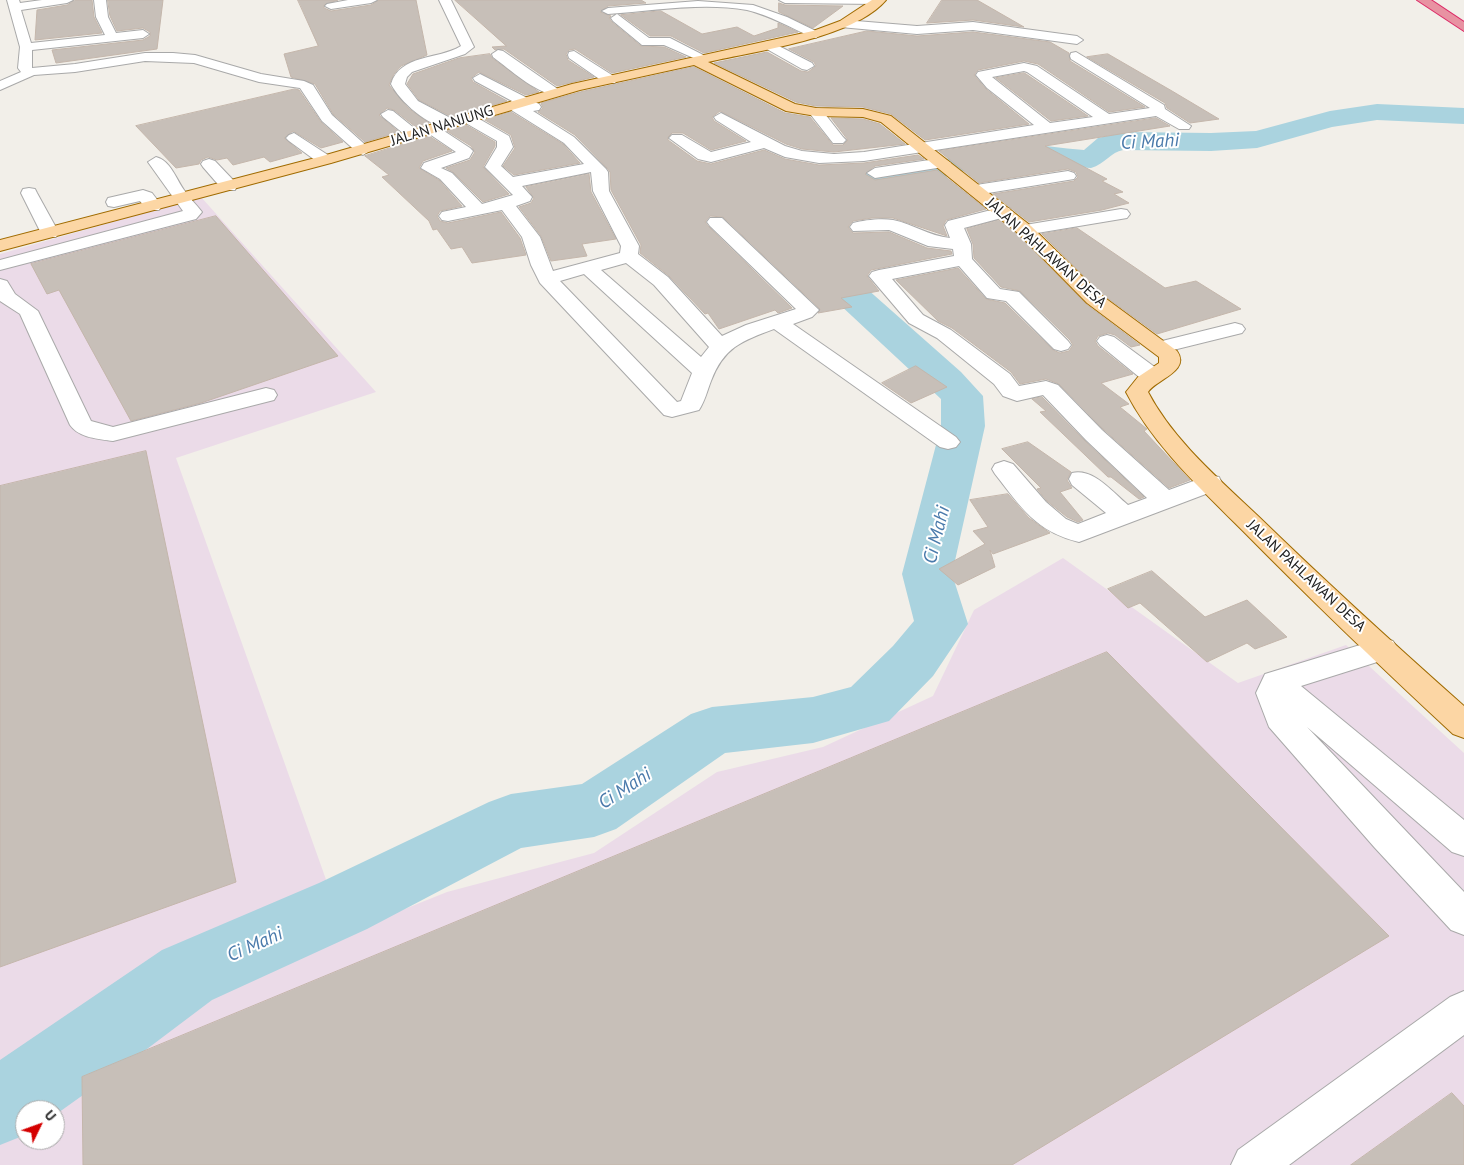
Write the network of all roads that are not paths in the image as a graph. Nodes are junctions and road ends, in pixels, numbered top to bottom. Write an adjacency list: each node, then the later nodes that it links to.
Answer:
1 (67, 0): 9 (street)
2 (100, 0): 16 (street)
3 (371, 0): 10 (street)
4 (445, 0): 43 (street)
5 (784, 0): 6 (street)
6 (811, 0): 7 (street)
7 (879, 0): 12 (main road, JALAN NANJUNG)
8 (1423, 0): 14 (highway)
9 (14, 3): 11 (street)
10 (331, 6)
11 (21, 24): 13 (street); 21 (street)
12 (844, 24): 17 (main road, JALAN NANJUNG); 18 (street)
13 (7, 26)
14 (1464, 27)
15 (143, 34): 16 (street)
16 (112, 37): 21 (street)
17 (821, 37): 20 (main road, JALAN NANJUNG); 26 (street)
18 (1077, 40)
19 (704, 43): 23 (street)
20 (769, 45): 23 (main road, JALAN NANJUNG); 27 (street)
21 (26, 47): 28 (street)
22 (498, 54): 34 (street)
23 (728, 54): 26 (main road, JALAN NANJUNG)
24 (574, 55): 31 (street)
25 (1076, 56): 37 (street)
26 (700, 60): 31 (main road, JALAN NANJUNG); 38 (main road, JALAN PAHLAWAN DESA)
27 (807, 66)
28 (31, 72): 33 (street); 53 (street)
29 (577, 75): 32 (street)
30 (480, 78): 35 (street)
31 (610, 80): 32 (main road, JALAN NANJUNG)
32 (591, 83): 34 (main road, JALAN NANJUNG)
33 (0, 86)
34 (555, 92): 35 (main road, JALAN NANJUNG)
35 (518, 103): 36 (street); 41 (main road, JALAN NANJUNG); 60 (street)
36 (542, 110)
37 (1156, 110): 42 (street); 44 (street)
38 (816, 112): 50 (street); 52 (main road, JALAN PAHLAWAN DESA)
39 (388, 114): 47 (street)
40 (721, 117): 51 (street)
41 (469, 119): 43 (main road, JALAN NANJUNG); 63 (street)
42 (1106, 119): 45 (street); 45 (street)
43 (451, 124): 46 (main road, JALAN NANJUNG)
44 (1184, 126)
45 (1047, 128): 52 (street)
46 (433, 130): 47 (main road, JALAN NANJUNG); 71 (street)
47 (414, 135): 53 (main road, JALAN NANJUNG)
48 (294, 138): 55 (street)
49 (677, 138): 54 (street)
50 (838, 140)
51 (763, 144): 52 (street); 54 (street)
52 (922, 146): 59 (main road, JALAN PAHLAWAN DESA)
53 (363, 150): 55 (main road, JALAN NANJUNG)
54 (744, 150): 56 (street)
55 (325, 160): 64 (main road, JALAN NANJUNG)
56 (758, 161)
57 (156, 162): 67 (street)
58 (208, 164): 64 (street)
59 (946, 166): 61 (street); 65 (main road, JALAN PAHLAWAN DESA)
60 (595, 167): 63 (street); 81 (street)
61 (867, 175)
62 (1068, 176): 65 (street)
63 (510, 184): 69 (street)
64 (229, 186): 67 (main road, JALAN NANJUNG)
65 (976, 190): 72 (main road, JALAN PAHLAWAN DESA)
66 (29, 193): 78 (street)
67 (181, 198): 70 (main road, JALAN NANJUNG); 82 (street)
68 (114, 202): 70 (street)
69 (506, 204): 71 (street); 84 (street)
70 (153, 206): 78 (main road, JALAN NANJUNG)
71 (478, 210): 74 (street)
72 (1003, 212): 77 (main road, JALAN PAHLAWAN DESA); 80 (street)
73 (1121, 214): 77 (street)
74 (448, 216)
75 (716, 222): 85 (street)
76 (859, 227): 80 (street)
77 (1025, 230): 90 (main road, JALAN PAHLAWAN DESA)
78 (50, 233): 79 (main road, JALAN NANJUNG)
79 (0, 246)
80 (963, 252): 88 (street); 98 (street)
81 (629, 256): 83 (street); 89 (street)
82 (0, 267): 93 (street)
83 (588, 268): 84 (street); 91 (street)
84 (547, 278): 91 (street)
85 (777, 322): 89 (street); 94 (street)
86 (1235, 329): 90 (street)
87 (1108, 340): 92 (street)
88 (1061, 345)
89 (719, 346): 91 (street)
90 (1161, 347): 92 (main road, JALAN PAHLAWAN DESA)
91 (703, 371)
92 (1152, 376): 97 (main road, JALAN PAHLAWAN DESA)
93 (266, 395)
94 (948, 442)
95 (1004, 469): 99 (street)
96 (1081, 479): 99 (street)
97 (1217, 490): 98 (street); 100 (main road, JALAN PAHLAWAN DESA)
98 (1164, 509): 99 (street)
99 (1124, 515)
100 (1383, 649): 101 (street); 102 (main road, JALAN PAHLAWAN DESA)
101 (1276, 682): 103 (street); 104 (street)
102 (1464, 725)
103 (1464, 842)
104 (1464, 918)
105 (1464, 1011): 106 (street)
106 (1253, 1165)

